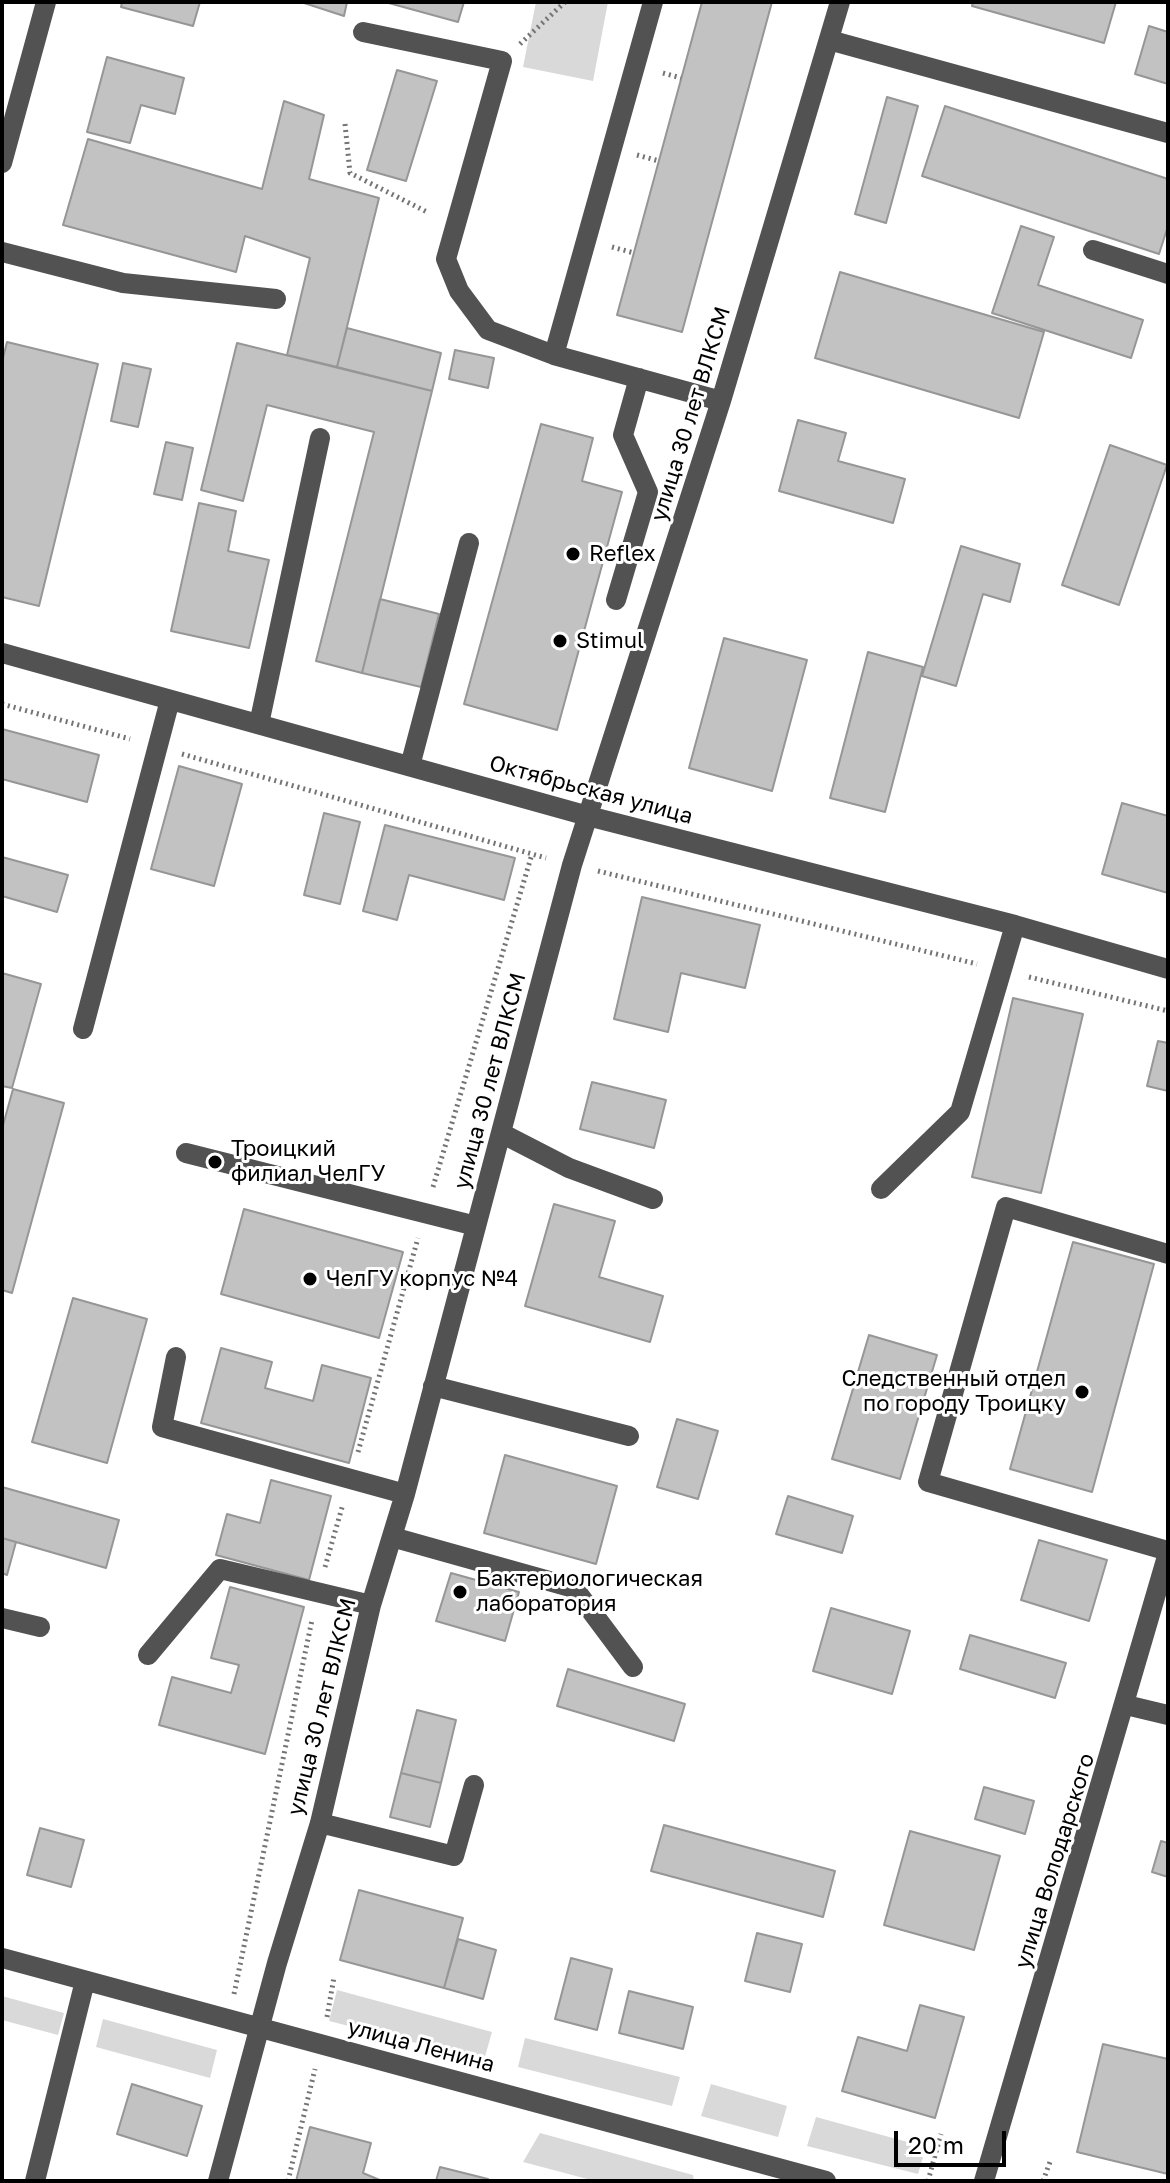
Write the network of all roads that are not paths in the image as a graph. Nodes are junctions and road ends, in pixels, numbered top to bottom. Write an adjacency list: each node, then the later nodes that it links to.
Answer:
1 (46, 2): 7 (street)
2 (653, 2): 12 (street)
3 (840, 2): 5 (street, улица 30 лет ВЛКСМ)
4 (363, 32): 12 (street)
5 (829, 40): 6 (street); 14 (street, улица 30 лет ВЛКСМ)
6 (1168, 133)
7 (2, 163)
8 (1093, 250): 10 (street)
9 (2, 252): 11 (street)
10 (1168, 274)
11 (276, 299)
12 (554, 355): 13 (street)
13 (639, 378): 14 (street); 17 (street)
14 (721, 401): 22 (street, улица 30 лет ВЛКСМ)
15 (320, 438): 20 (street)
16 (469, 543): 21 (street)
17 (616, 600)
18 (2, 653): 19 (street, Октябрьская улица)
19 (170, 700): 20 (street, Октябрьская улица); 25 (street)
20 (259, 724): 21 (street, Октябрьская улица)
21 (410, 766): 22 (street, Октябрьская улица)
22 (588, 816): 23 (street, Октябрьская улица); 26 (street, улица 30 лет ВЛКСМ)
23 (1015, 925): 24 (street, Октябрьская улица); 28 (street)
24 (1168, 969)
25 (83, 1029)
26 (501, 1133): 29 (street); 30 (street, улица 30 лет ВЛКСМ)
27 (186, 1153): 30 (street)
28 (881, 1189)
29 (653, 1199)
30 (476, 1226): 33 (street, улица 30 лет ВЛКСМ)
31 (1168, 1254): 37 (street)
32 (176, 1357): 35 (street)
33 (433, 1386): 34 (street); 35 (street, улица 30 лет ВЛКСМ)
34 (629, 1436)
35 (405, 1494): 36 (street, улица 30 лет ВЛКСМ)
36 (392, 1537): 38 (street, улица 30 лет ВЛКСМ); 42 (street)
37 (1168, 1552): 43 (street, улица Володарского)
38 (371, 1605): 41 (street); 46 (street, улица 30 лет ВЛКСМ)
39 (2, 1618): 40 (street)
40 (40, 1627)
41 (148, 1655)
42 (633, 1667)
43 (1126, 1705): 44 (street); 54 (street, улица Володарского)
44 (1168, 1715)
45 (474, 1785): 46 (street)
46 (320, 1823): 49 (street, улица 30 лет ВЛКСМ)
47 (2, 1958): 48 (street, улица Ленина)
48 (85, 1981): 49 (street, улица Ленина); 51 (street)
49 (260, 2027): 50 (street, улица Ленина); 52 (street, улица 30 лет ВЛКСМ)
50 (751, 2172): 53 (street, улица Ленина)
51 (35, 2181)
52 (218, 2181)
53 (826, 2181)
54 (984, 2181)

